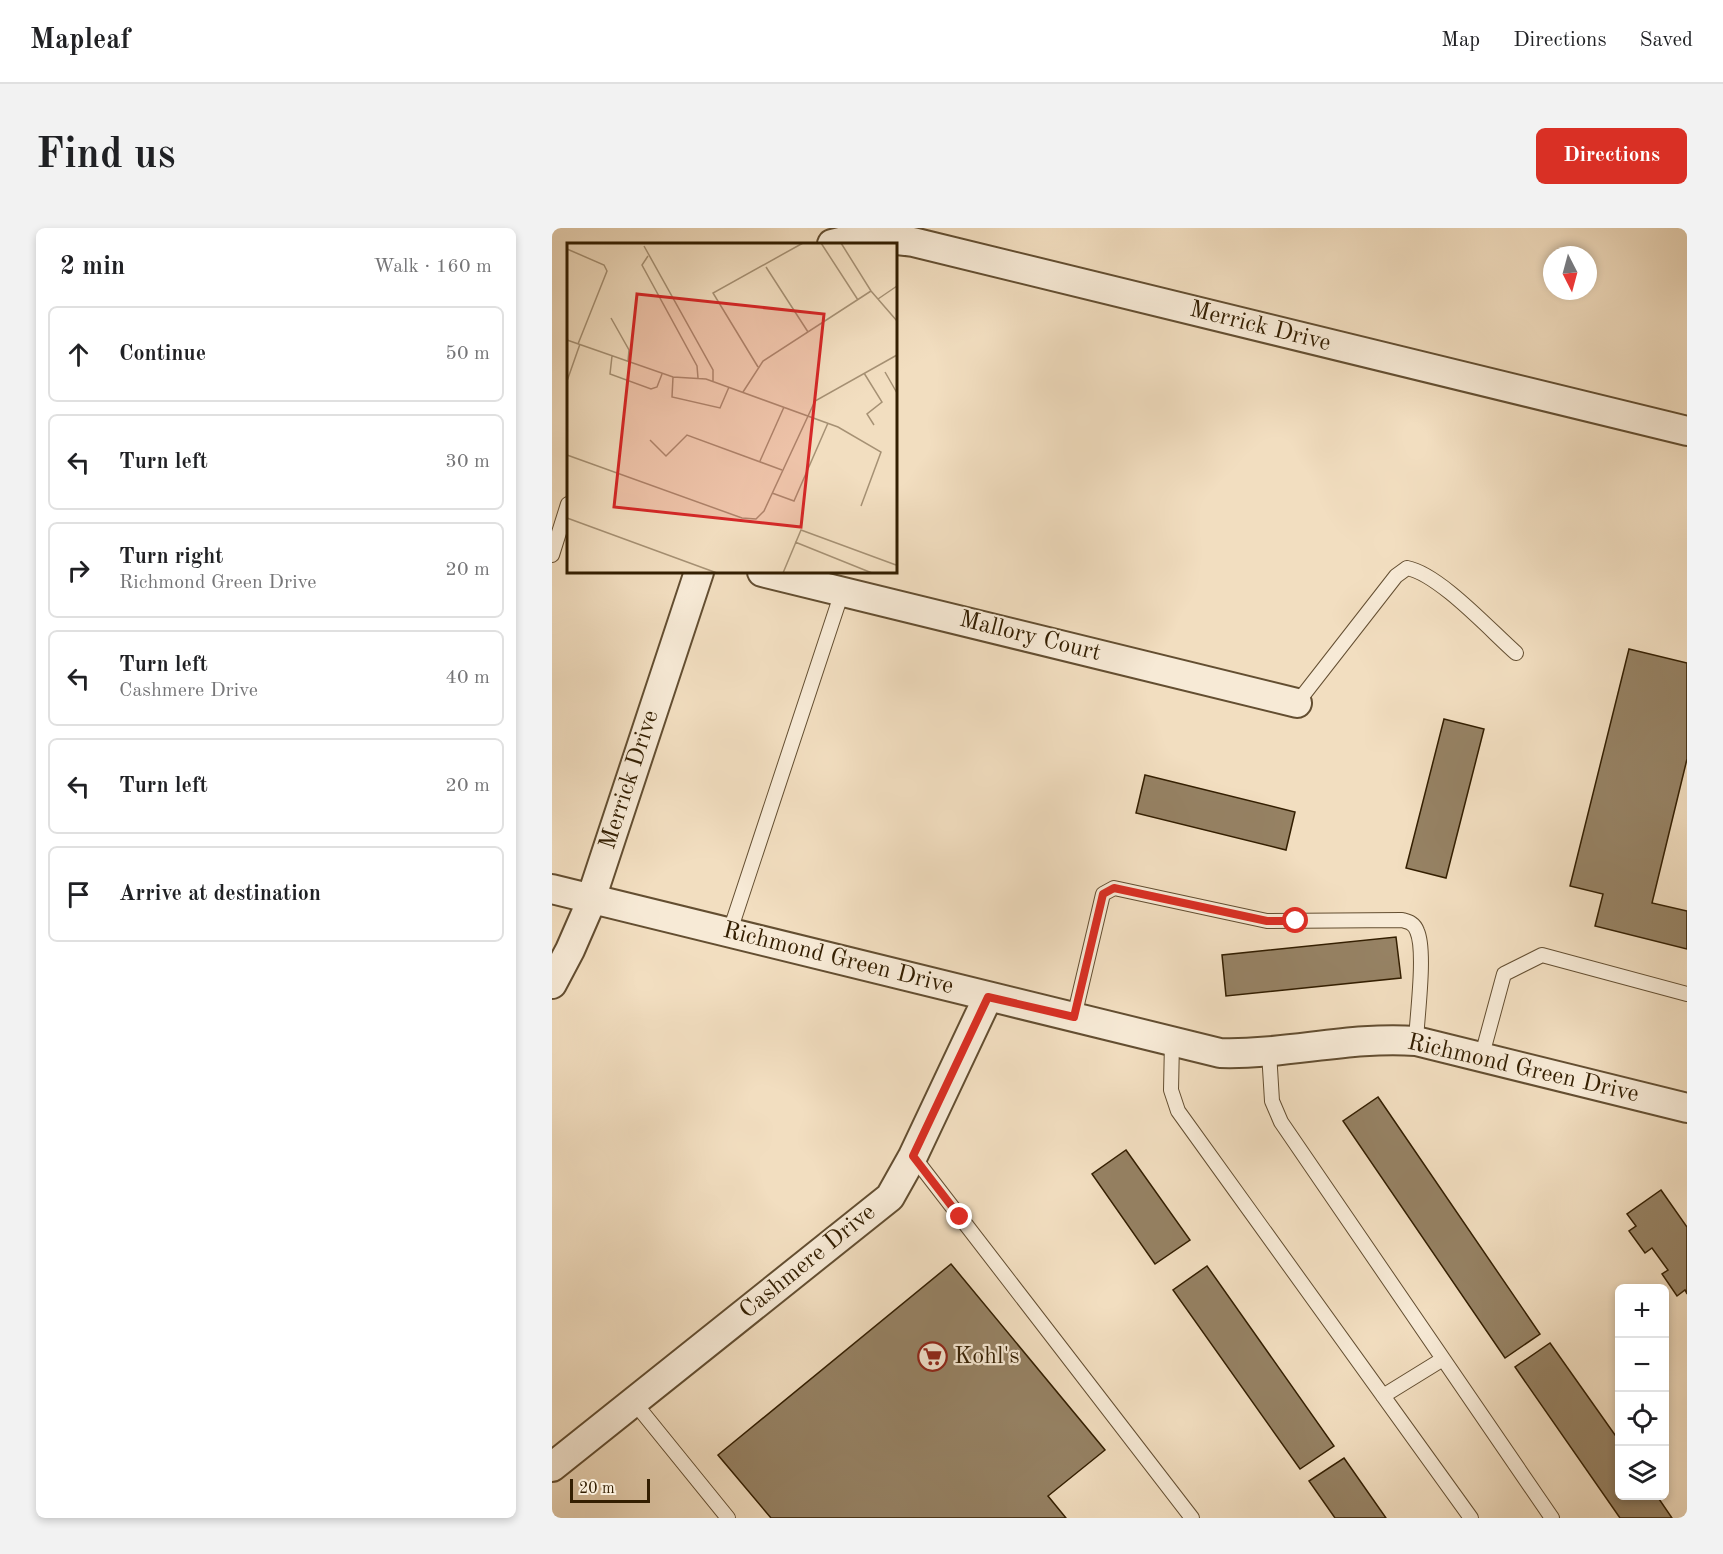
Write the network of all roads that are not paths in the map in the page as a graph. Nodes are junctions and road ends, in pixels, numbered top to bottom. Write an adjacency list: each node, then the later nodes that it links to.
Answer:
1 (836, 243): 2 (street, Merrick Drive)
2 (1687, 431)
3 (567, 507): 4 (lane)
4 (552, 555)
5 (699, 573): 11 (street, Merrick Drive)
6 (766, 573): 7 (street, Mallory Court)
7 (842, 592): 9 (street, Mallory Court); 12 (lane)
8 (1516, 653): 9 (lane)
9 (1297, 703)
10 (552, 888): 11 (street, Richmond Green Drive)
11 (590, 898): 12 (street, Richmond Green Drive); 13 (street, Merrick Drive)
12 (730, 931): 15 (street, Richmond Green Drive)
13 (552, 984)
14 (1687, 994): 20 (lane)
15 (988, 997): 16 (street, Richmond Green Drive); 22 (street, Cashmere Drive)
16 (1074, 1017): 17 (lane); 18 (street, Richmond Green Drive)
17 (1416, 1041): 19 (street, Richmond Green Drive); 20 (street, Richmond Green Drive)
18 (1172, 1042): 19 (street, Richmond Green Drive); 24 (lane)
19 (1269, 1053): 23 (lane)
20 (1482, 1055): 21 (street, Richmond Green Drive)
21 (1687, 1108)
22 (913, 1156): 25 (street, Cashmere Drive); 28 (lane)
23 (1443, 1359): 24 (lane); 30 (lane)
24 (1383, 1396): 29 (lane)
25 (634, 1402): 26 (street, Cashmere Drive); 27 (lane)
26 (552, 1467)
27 (728, 1518)
28 (1192, 1518)
29 (1471, 1518)
30 (1552, 1518)

